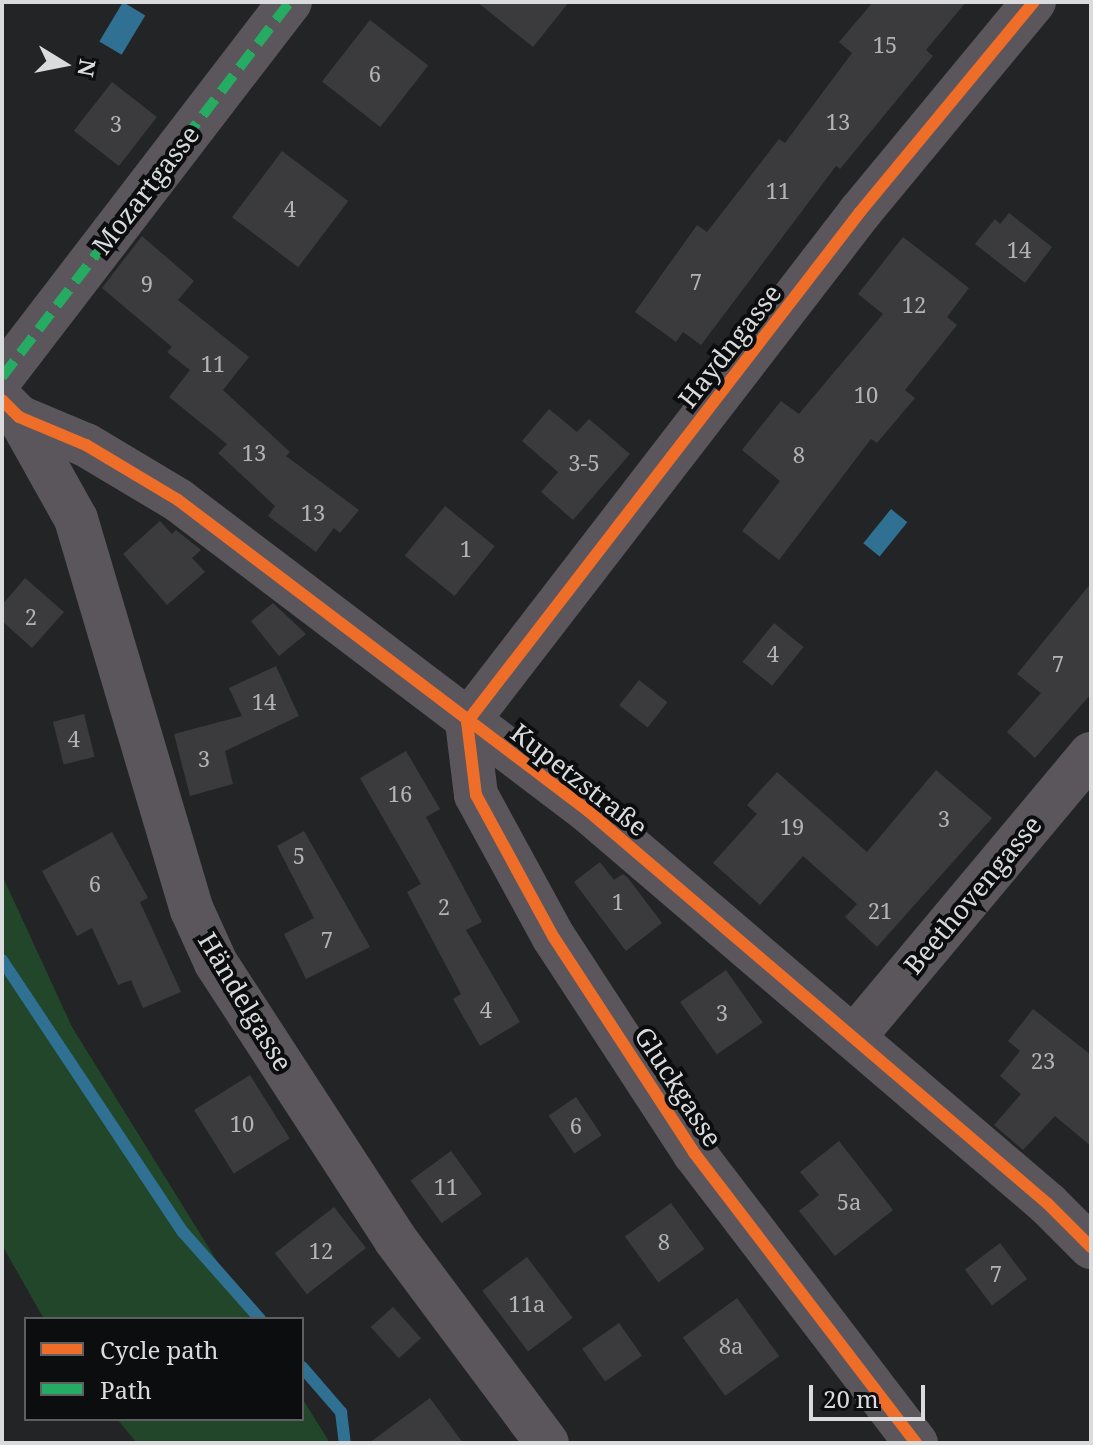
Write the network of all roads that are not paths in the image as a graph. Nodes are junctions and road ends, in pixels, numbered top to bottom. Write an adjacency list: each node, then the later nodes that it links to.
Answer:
1 (290, 2): 3 (street, Mozartgasse)
2 (1034, 2): 5 (street, Haydngasse)
3 (2, 377)
4 (10, 408): 5 (street, Kupetzstraße); 9 (street, Händelgasse)
5 (467, 722): 7 (street, Kupetzstraße); 10 (street, Gluckgasse)
6 (1091, 754): 7 (street, Beethovengasse)
7 (854, 1037): 8 (street, Kupetzstraße)
8 (1091, 1247)
9 (547, 1443)
10 (916, 1443)

